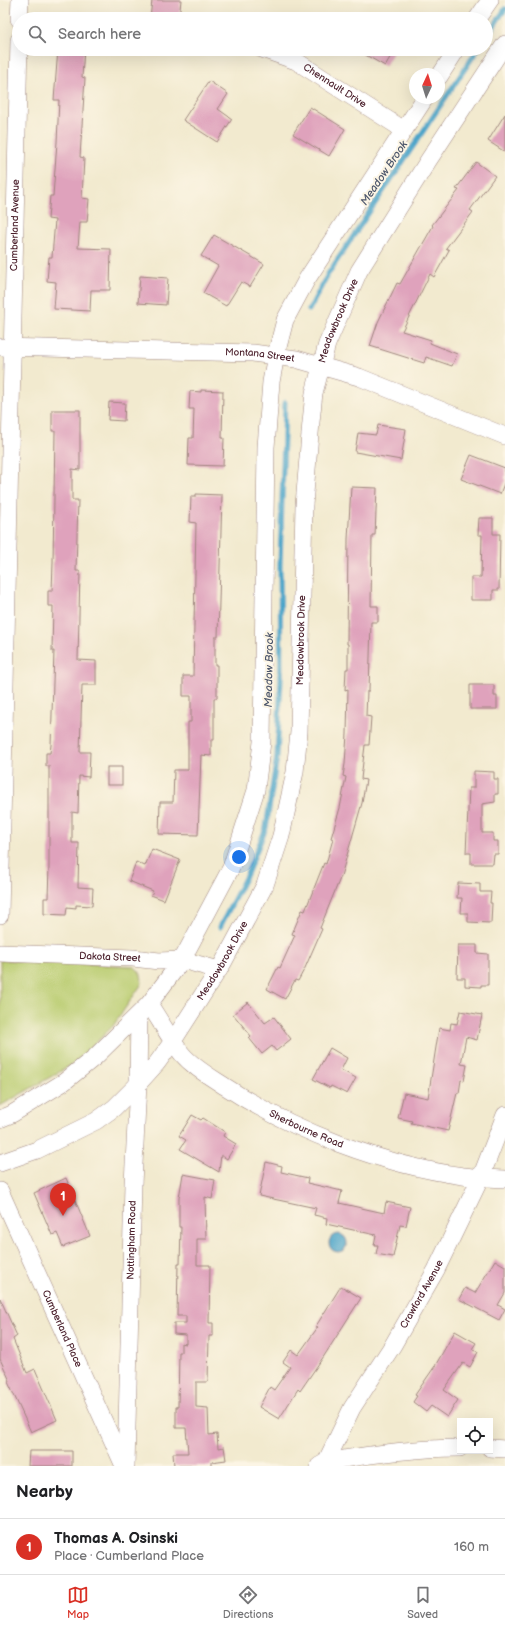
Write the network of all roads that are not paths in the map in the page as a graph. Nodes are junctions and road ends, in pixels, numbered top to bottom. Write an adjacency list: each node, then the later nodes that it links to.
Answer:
1 (20, 0): 3 (street)
2 (490, 0): 4 (street)
3 (19, 12)
4 (482, 12)
5 (505, 44): 14 (street, Meadowbrook Drive)
6 (18, 56): 12 (street, Cumberland Avenue)
7 (282, 56): 11 (street, Chennault Drive)
8 (453, 56): 9 (street)
9 (445, 68)
10 (421, 104): 11 (street)
11 (404, 130): 13 (street)
12 (6, 347): 13 (street, Montana Street); 16 (street, Cumberland Avenue)
13 (276, 355): 14 (street, Montana Street); 18 (street)
14 (321, 366): 15 (street, Montana Street); 19 (street, Meadowbrook Drive)
15 (505, 436)
16 (0, 915)
17 (0, 953): 18 (street, Dakota Street)
18 (182, 960): 19 (street, Dakota Street); 20 (street)
19 (219, 970): 21 (street, Meadowbrook Drive)
20 (144, 1009): 21 (street, Sherbourne Road); 22 (street, Nottingham Road); 24 (street)
21 (173, 1041): 22 (street, Meadowbrook Drive); 26 (street, Sherbourne Road)
22 (138, 1084): 25 (street, Meadowbrook Drive); 33 (street, Nottingham Road)
23 (505, 1115): 26 (street, Crawford Avenue)
24 (0, 1119)
25 (0, 1163)
26 (481, 1178): 27 (street, Sherbourne Road); 32 (street, Crawford Avenue)
27 (505, 1179)
28 (0, 1190): 33 (street, Cumberland Place)
29 (457, 1448): 32 (street)
30 (493, 1448): 31 (street)
31 (505, 1449)
32 (324, 1465)
33 (125, 1466)

